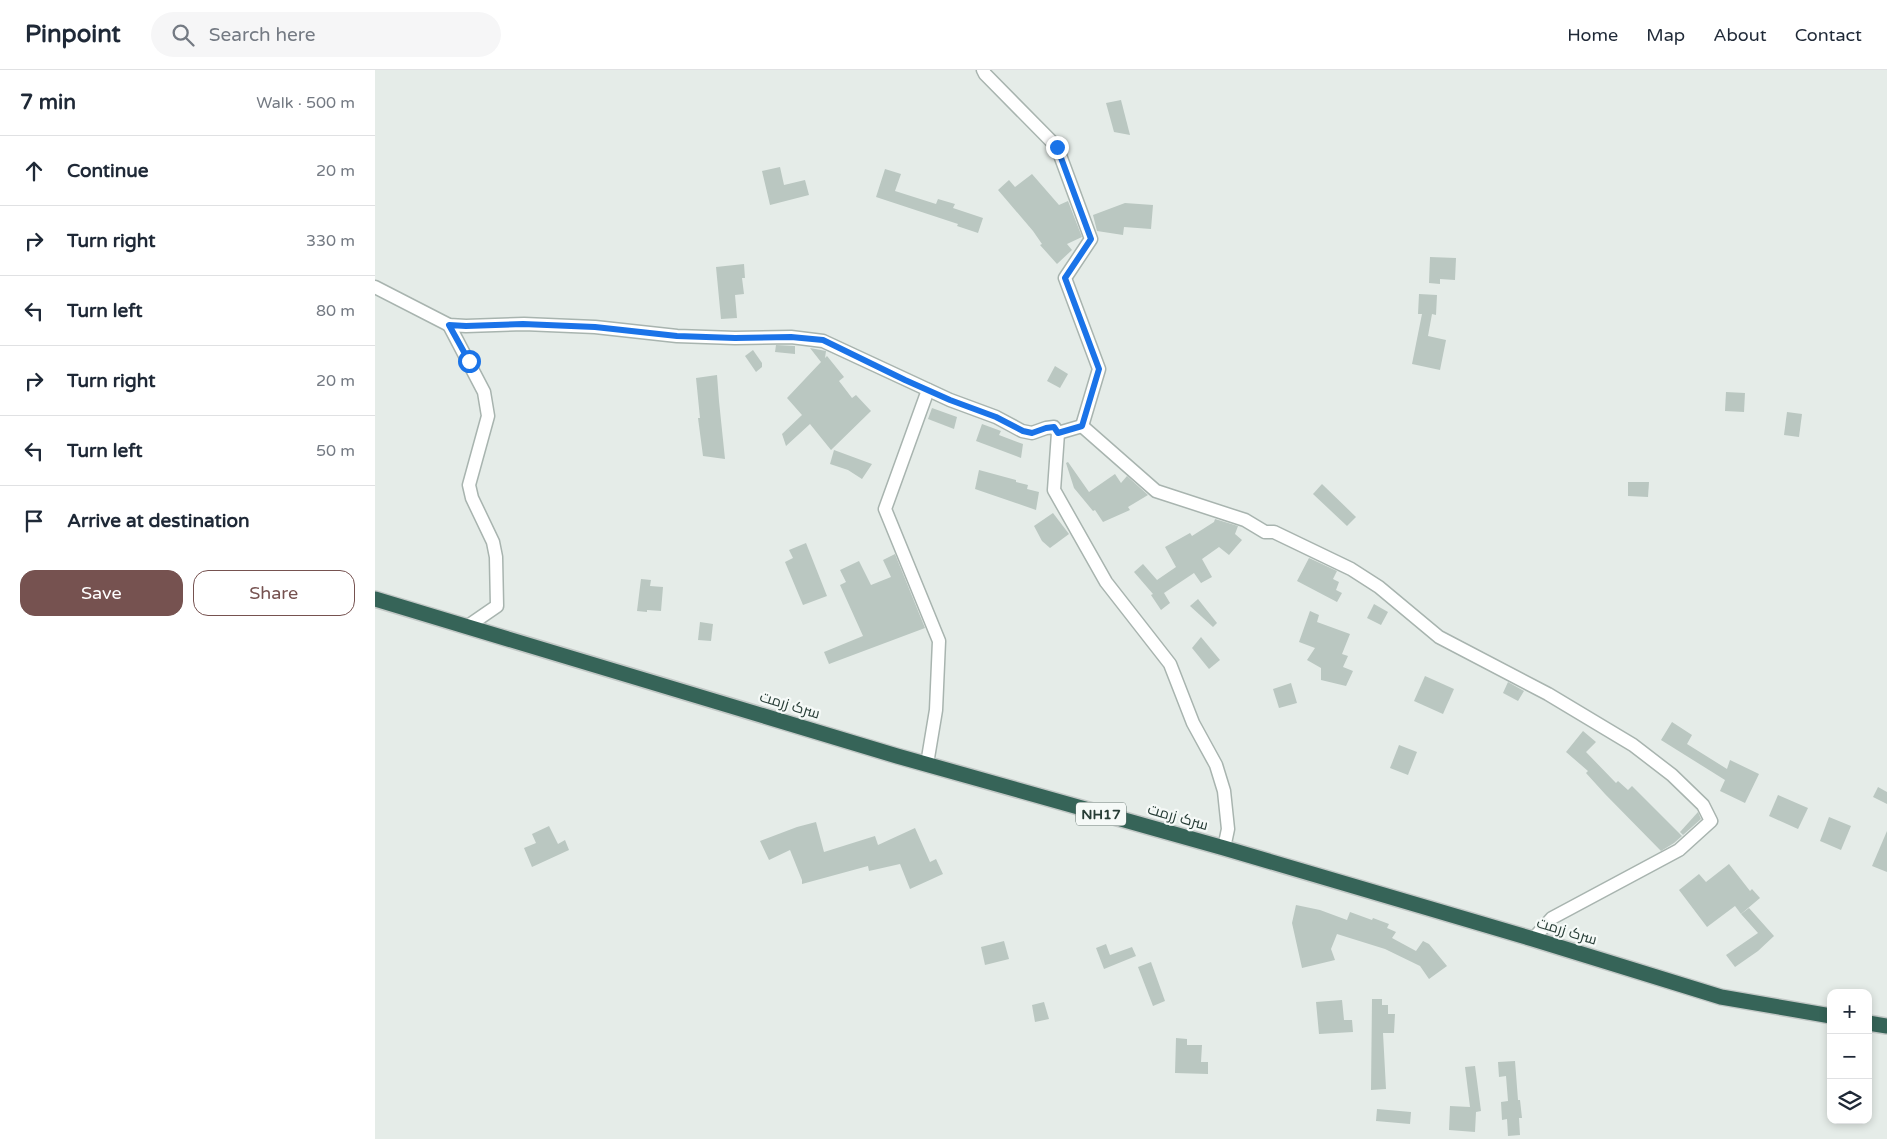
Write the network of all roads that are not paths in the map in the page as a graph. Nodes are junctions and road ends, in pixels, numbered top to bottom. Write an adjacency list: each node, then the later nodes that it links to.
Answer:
1 (983, 70): 5 (street)
2 (375, 287): 3 (street)
3 (449, 325): 4 (street); 8 (street)
4 (928, 390): 6 (street); 9 (street)
5 (1082, 426): 6 (street); 11 (street)
6 (1058, 433): 10 (street)
7 (375, 599): 8 (highway, سرک زرمت / NH17)
8 (468, 626): 9 (highway, سرک زرمت / NH17)
9 (927, 764): 10 (highway, سرک زرمت / NH17)
10 (1224, 848): 11 (highway, سرک زرمت / NH17)
11 (1533, 939): 12 (highway, سرک زرمت / NH17)
12 (1827, 1015)
13 (1872, 1024): 14 (highway)
14 (1887, 1026)

